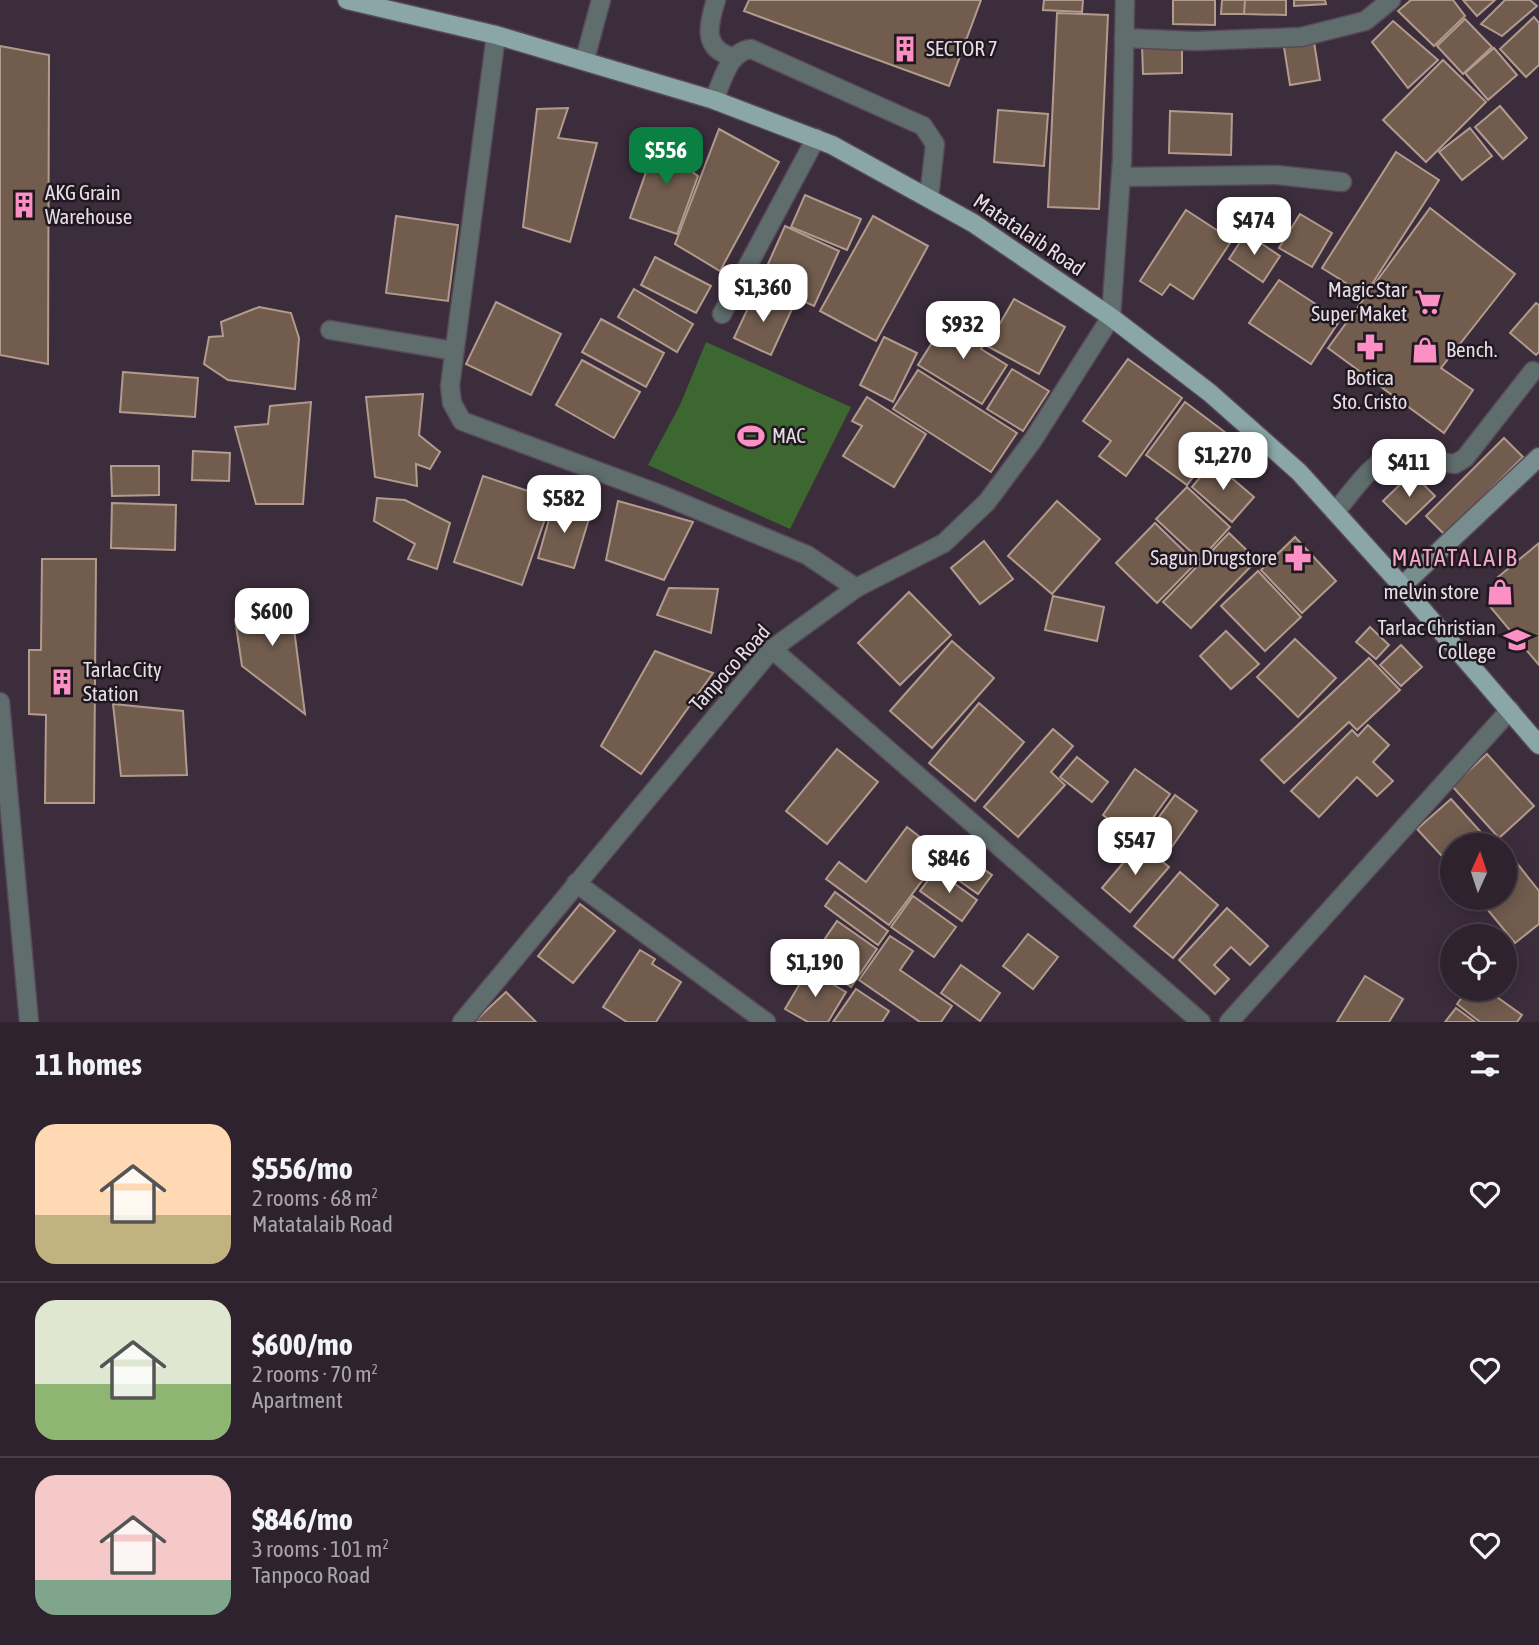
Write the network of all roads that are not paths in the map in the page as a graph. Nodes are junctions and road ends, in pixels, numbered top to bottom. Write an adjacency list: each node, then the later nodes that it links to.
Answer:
1 (347, 0): 6 (main road, Matatalaib Road)
2 (601, 0): 9 (street)
3 (716, 0): 8 (street)
4 (1125, 0): 7 (street)
5 (1391, 0): 7 (street)
6 (496, 34): 9 (main road, Matatalaib Road); 18 (street)
7 (1124, 38): 12 (street)
8 (733, 57): 10 (street); 14 (street)
9 (585, 60): 10 (main road, Matatalaib Road)
10 (714, 100): 11 (main road, Matatalaib Road)
11 (816, 138): 14 (main road, Matatalaib Road); 15 (street)
12 (1121, 177): 13 (street); 16 (street)
13 (1342, 182)
14 (929, 198): 16 (main road, Matatalaib Road)
15 (722, 314)
16 (1111, 317): 21 (main road, Matatalaib Road); 23 (street, Tanpoco Road)
17 (330, 330): 18 (street)
18 (454, 351): 23 (street)
19 (1533, 371): 21 (street)
20 (1539, 457): 22 (street)
21 (1335, 512): 22 (main road, Matatalaib Road)
22 (1402, 586): 26 (main road, Matatalaib Road)
23 (856, 588): 24 (street, Tanpoco Road)
24 (772, 649): 28 (street, Tanpoco Road); 32 (street)
25 (0, 702): 29 (street)
26 (1510, 710): 27 (main road, Matatalaib Road); 33 (street)
27 (1539, 745)
28 (576, 883): 30 (street, Tanpoco Road); 31 (street)
29 (29, 1022)
30 (462, 1022)
31 (766, 1022)
32 (1201, 1022)
33 (1229, 1022)

